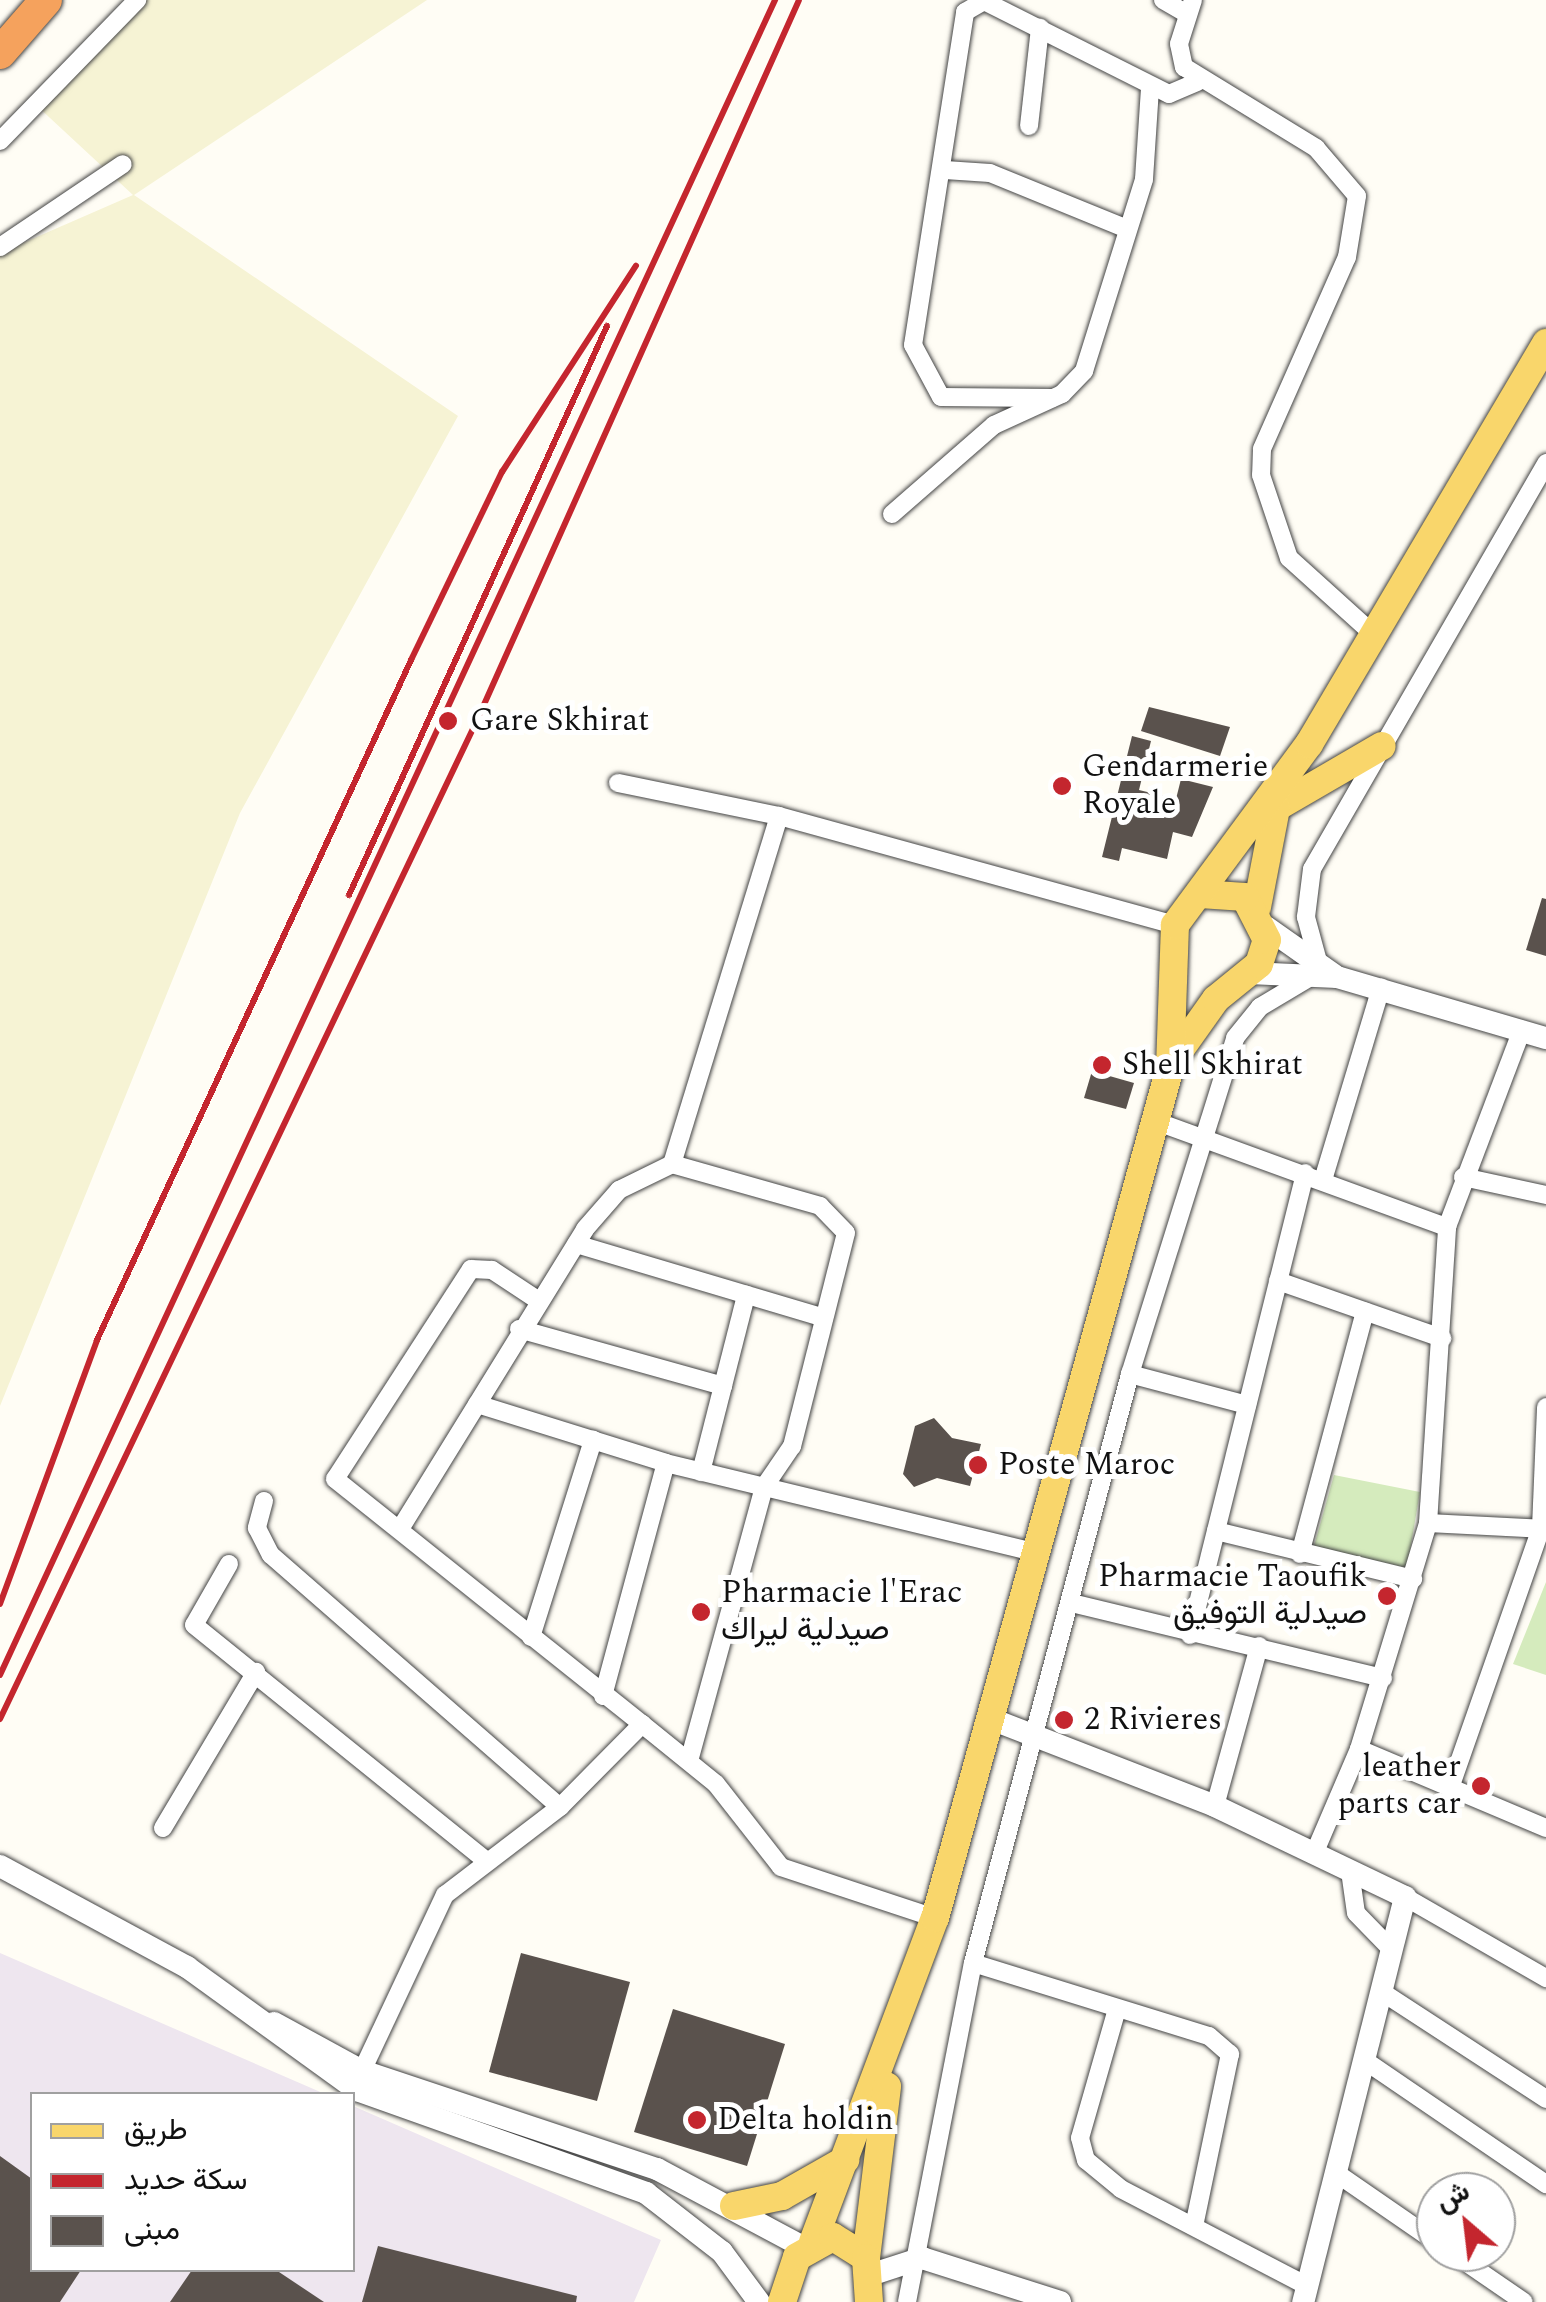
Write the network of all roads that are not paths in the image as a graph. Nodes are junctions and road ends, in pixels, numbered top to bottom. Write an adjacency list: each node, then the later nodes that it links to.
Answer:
1 (46, 0): 6 (highway)
2 (137, 0): 10 (street)
3 (1163, 0): 4 (street)
4 (1190, 7): 7 (street)
5 (1040, 28): 8 (street); 9 (street); 12 (street)
6 (0, 52)
7 (1197, 82): 8 (street); 19 (street)
8 (1150, 88): 13 (street)
9 (1030, 126)
10 (0, 141)
11 (122, 164): 14 (street)
12 (946, 170): 13 (street); 16 (street)
13 (1128, 230): 16 (street)
14 (0, 247)
15 (1546, 343): 19 (main road)
16 (1052, 398): 18 (street)
17 (1546, 463): 20 (street)
18 (892, 514)
19 (1372, 634): 22 (main road)
20 (1382, 746): 22 (main road); 28 (street)
21 (618, 783): 23 (street)
22 (1280, 794): 24 (main road); 25 (main road)
23 (779, 816): 26 (street); 36 (street)
24 (1200, 894): 25 (main road); 26 (main road)
25 (1261, 917): 28 (street); 29 (main road)
26 (1176, 925): 27 (main road)
27 (1177, 954): 29 (main road); 33 (main road)
28 (1323, 973): 29 (street); 30 (street); 35 (street)
29 (1243, 977): 33 (main road)
30 (1381, 988): 31 (street); 39 (street)
31 (1522, 1030): 32 (street); 38 (street)
32 (1546, 1038)
33 (1170, 1068): 34 (main road)
34 (1155, 1121): 35 (street); 64 (main road)
35 (1204, 1136): 37 (street); 50 (street)
36 (672, 1164): 42 (street); 47 (street)
37 (1305, 1173): 39 (street); 43 (street)
38 (1463, 1177): 40 (street); 41 (street)
39 (1324, 1180): 41 (street)
40 (1546, 1195)
41 (1447, 1227): 49 (street)
42 (576, 1244): 44 (street); 45 (street)
43 (1278, 1281): 46 (street); 53 (street)
44 (746, 1295): 47 (street); 51 (street)
45 (536, 1299): 48 (street); 62 (street)
46 (1366, 1312): 49 (street); 65 (street)
47 (824, 1318): 58 (street)
48 (519, 1329): 51 (street); 52 (street)
49 (1442, 1338): 60 (street)
50 (1130, 1374): 53 (street); 68 (street)
51 (723, 1386): 57 (street)
52 (476, 1404): 55 (street); 62 (street)
53 (1247, 1405): 63 (street)
54 (1546, 1407): 61 (street)
55 (593, 1440): 56 (street); 70 (street)
56 (666, 1463): 57 (street); 74 (street)
57 (701, 1472): 58 (street)
58 (764, 1487): 64 (street); 79 (street)
59 (264, 1501): 82 (street)
60 (1428, 1523): 61 (street); 67 (street)
61 (1544, 1528): 80 (street)
62 (400, 1529): 70 (street)
63 (1216, 1531): 65 (street); 69 (street)
64 (1035, 1552): 75 (main road)
65 (1300, 1554): 67 (street)
66 (229, 1564): 72 (street)
67 (1413, 1579): 73 (street)
68 (1072, 1603): 69 (street); 77 (street)
69 (1190, 1635): 71 (street)
70 (531, 1637): 74 (street)
71 (1259, 1646): 73 (street); 81 (street)
72 (256, 1672): 83 (street); 86 (street)
73 (1383, 1678): 78 (street)
74 (603, 1696): 76 (street)
75 (991, 1718): 77 (street); 90 (main road)
76 (642, 1724): 79 (street); 82 (street)
77 (1033, 1734): 81 (street); 92 (street)
78 (1359, 1749): 80 (street); 85 (street)
79 (690, 1758): 90 (street)
80 (1450, 1788): 84 (street)
81 (1215, 1806): 85 (street)
82 (560, 1808): 86 (street)
83 (163, 1828)
84 (1546, 1828)
85 (1314, 1854): 88 (street)
86 (483, 1858): 99 (street)
87 (0, 1866): 96 (street)
88 (1350, 1870): 89 (street); 91 (street)
89 (1405, 1896): 91 (street); 93 (street)
90 (935, 1918): 97 (main road)
91 (1392, 1950): 94 (street)
92 (973, 1963): 95 (street); 108 (street)
93 (1546, 1978)
94 (1382, 1992): 98 (street); 100 (street)
95 (1117, 2009): 105 (street); 105 (street)
96 (256, 2018): 99 (street); 113 (street)
97 (892, 2046): 101 (main road); 110 (main road)
98 (1367, 2062): 102 (street); 103 (street)
99 (362, 2071): 104 (street)
100 (1546, 2099)
101 (846, 2159): 104 (main road); 107 (main road)
102 (1339, 2175): 106 (street); 111 (street)
103 (1546, 2184)
104 (734, 2206): 107 (street)
105 (1195, 2222): 111 (street)
106 (1416, 2228)
107 (809, 2245): 110 (main road); 114 (main road)
108 (922, 2258): 110 (street); 112 (street); 115 (street)
109 (1480, 2272): 116 (street)
110 (869, 2278)
111 (1305, 2294)
112 (1054, 2301)
113 (760, 2302)
114 (782, 2302)
115 (907, 2302)
116 (1524, 2302)

